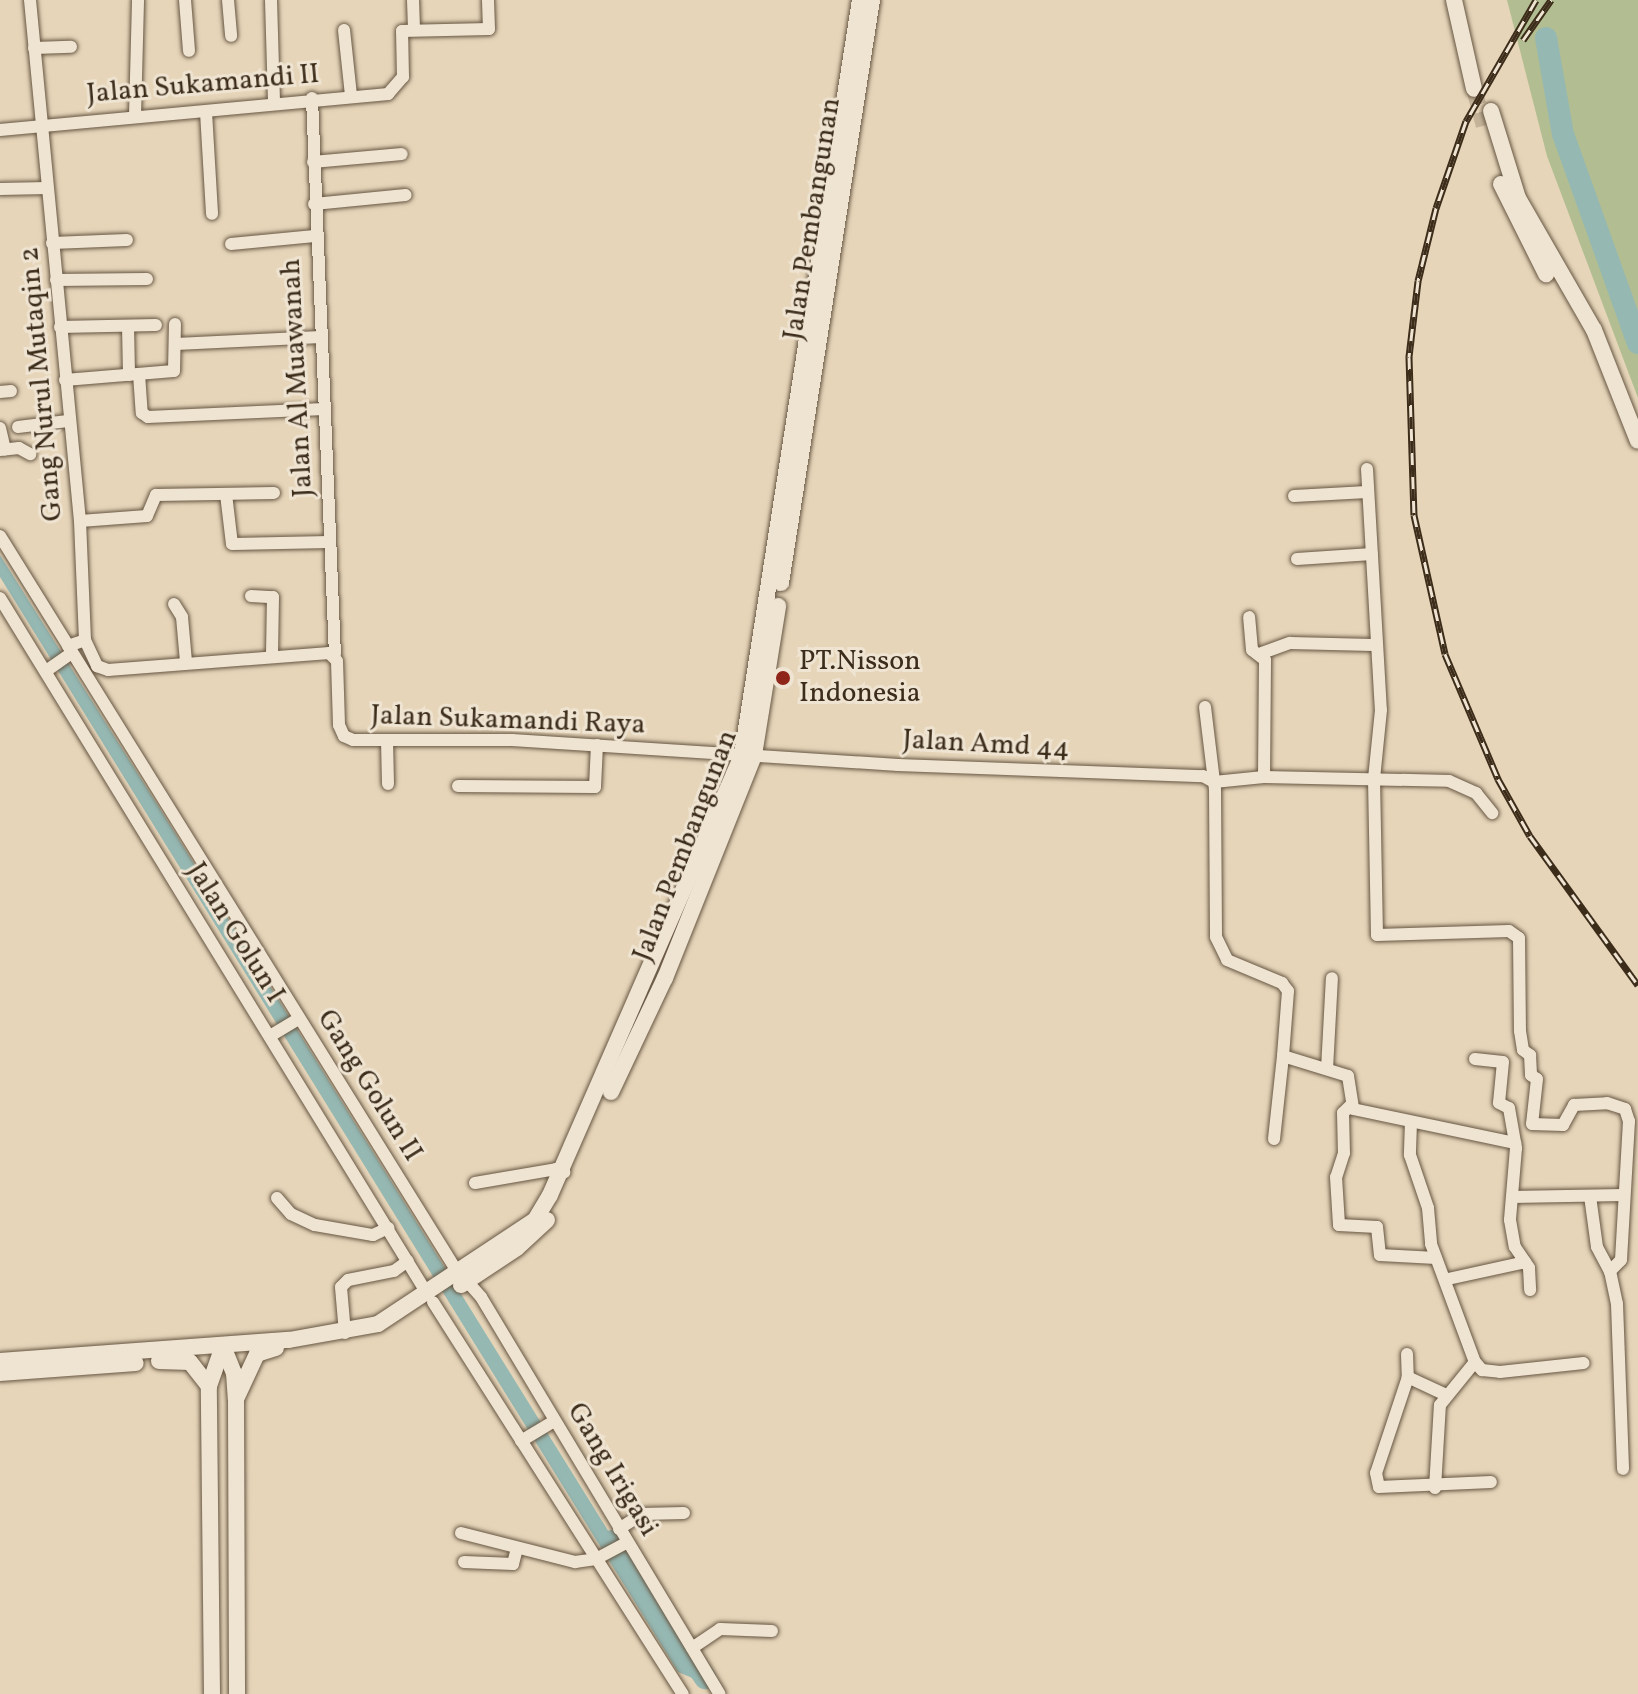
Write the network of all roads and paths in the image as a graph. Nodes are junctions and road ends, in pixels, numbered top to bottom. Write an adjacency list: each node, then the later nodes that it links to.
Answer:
1 (30, 0): 16 (street, Gang Nurul Mutaqin 2)
2 (138, 0): 22 (street)
3 (185, 0): 17 (street)
4 (228, 0): 14 (street)
5 (271, 0): 20 (street)
6 (413, 0): 13 (street)
7 (488, 0): 13 (street)
8 (860, 0): 81 (main road, Jalan Pembangunan)
9 (872, 0): 81 (main road, Jalan Pembangunan)
10 (1454, 0): 11 (main road)
11 (1464, 0)
12 (344, 30): 18 (street)
13 (408, 32): 18 (street, Jalan Sukamandi II)
14 (231, 36)
15 (71, 47): 16 (street)
16 (34, 48): 24 (street, Gang Nurul Mutaqin 2)
17 (189, 51)
18 (351, 95): 19 (street, Jalan Sukamandi II)
19 (312, 98): 20 (street, Jalan Sukamandi II); 27 (street, Jalan Al Muawanah)
20 (274, 103): 21 (street, Jalan Sukamandi II)
21 (206, 112): 22 (street, Jalan Sukamandi II); 32 (street)
22 (135, 116): 24 (street, Jalan Sukamandi II)
23 (1487, 118): 51 (main road)
24 (41, 125): 25 (street, Jalan Sukamandi II); 28 (street, Gang Nurul Mutaqin 2)
25 (0, 130)
26 (402, 154): 27 (street)
27 (313, 162): 31 (street, Jalan Al Muawanah)
28 (47, 188): 29 (street); 35 (street, Gang Nurul Mutaqin 2)
29 (0, 189)
30 (406, 195): 31 (street)
31 (314, 204): 33 (street, Jalan Al Muawanah)
32 (212, 214)
33 (315, 236): 36 (street); 43 (street, Jalan Al Muawanah)
34 (127, 240): 35 (street)
35 (52, 243): 38 (street, Gang Nurul Mutaqin 2)
36 (231, 244)
37 (147, 279): 38 (street)
38 (56, 280): 42 (street, Gang Nurul Mutaqin 2)
39 (175, 324): 44 (street)
40 (156, 325): 41 (street)
41 (128, 326): 42 (street); 45 (street)
42 (60, 327): 46 (street, Gang Nurul Mutaqin 2)
43 (321, 337): 44 (street); 47 (street, Jalan Al Muawanah)
44 (176, 344): 45 (street)
45 (134, 374): 46 (street); 47 (street)
46 (65, 380): 48 (street, Gang Nurul Mutaqin 2)
47 (324, 409): 61 (street, Jalan Al Muawanah)
48 (68, 421): 49 (street); 59 (street, Gang Nurul Mutaqin 2)
49 (18, 427)
50 (0, 428): 52 (street)
51 (1638, 441)
52 (3, 449): 53 (street)
53 (30, 454)
54 (1367, 469): 55 (street)
55 (1367, 492): 58 (street); 62 (street)
56 (274, 493): 57 (street)
57 (226, 494): 59 (street); 61 (street)
58 (1294, 496)
59 (80, 521): 68 (street, Gang Nurul Mutaqin 2)
60 (0, 536): 70 (street, Gang Golun II)
61 (329, 542): 73 (street, Jalan Al Muawanah)
62 (1372, 554): 63 (street); 69 (street)
63 (1297, 559)
64 (251, 596): 72 (street)
65 (0, 598): 76 (street, Jalan Golun I)
66 (174, 604): 74 (street)
67 (1249, 617): 71 (street)
68 (85, 640): 70 (street); 75 (street)
69 (1373, 645): 71 (street); 83 (street)
70 (68, 653): 76 (street); 77 (street, Gang Golun II)
71 (1262, 653): 82 (street)
72 (272, 654): 73 (street); 74 (street)
73 (335, 655): 79 (street, Jalan Sukamandi Raya)
74 (186, 662): 75 (street)
75 (97, 666): 77 (street)
76 (48, 670): 90 (street, Jalan Golun I)
77 (86, 679): 89 (street, Gang Golun II)
78 (1205, 707): 84 (street)
79 (387, 740): 80 (street, Jalan Sukamandi Raya); 85 (street)
80 (597, 745): 81 (street, Jalan Sukamandi Raya); 86 (street)
81 (748, 755): 84 (street, Jalan Amd 44); 98 (main road, Jalan Pembangunan); 109 (main road, Jalan Pembangunan)
82 (1264, 777): 83 (street, Jalan Amd 44); 84 (street, Jalan Amd 44)
83 (1374, 779): 87 (street, Jalan Amd 44); 100 (street)
84 (1214, 782): 91 (street)
85 (388, 784)
86 (458, 786)
87 (1492, 813)
88 (1332, 978): 93 (street)
89 (296, 1020): 90 (street); 109 (street, Gang Golun II)
90 (274, 1034): 104 (street, Jalan Golun I)
91 (1283, 1056): 93 (street); 96 (street)
92 (1475, 1059): 97 (street)
93 (1327, 1069): 94 (street)
94 (1350, 1106): 95 (street); 105 (street)
95 (1411, 1122): 97 (street); 105 (street)
96 (1274, 1139)
97 (1515, 1143): 102 (street)
98 (564, 1172): 99 (street); 109 (main road, Jalan Pembangunan)
99 (475, 1183)
100 (1623, 1195): 101 (street); 108 (street)
101 (1590, 1196): 102 (street); 108 (street)
102 (1512, 1197): 107 (street)
103 (277, 1198): 104 (street)
104 (388, 1228): 106 (street, Jalan Golun I)
105 (1436, 1258): 110 (street)
106 (408, 1261): 112 (street, Jalan Golun I); 113 (street)
107 (1525, 1262): 110 (street); 111 (street)
108 (1610, 1271): 126 (street)
109 (463, 1277): 112 (main road, Jalan Pembangunan); 124 (street, Gang Irigasi)
110 (1448, 1279): 117 (street)
111 (1530, 1290)
112 (433, 1297): 113 (main road, Jalan Pembangunan); 123 (main road, Jalan Pembangunan); 125 (street, Jalan Golun I)
113 (345, 1333): 114 (main road, Jalan Pembangunan)
114 (223, 1346): 116 (main road, Jalan Pembangunan); 121 (main road); 123 (main road)
115 (1407, 1354): 120 (street)
116 (0, 1361)
117 (1475, 1362): 118 (street); 122 (street)
118 (1584, 1363)
119 (0, 1373): 121 (main road)
120 (1408, 1377): 122 (street); 128 (street)
121 (209, 1386): 132 (main road)
122 (1444, 1394): 128 (street)
123 (236, 1399): 133 (main road)
124 (550, 1424): 125 (street); 130 (street, Gang Irigasi)
125 (525, 1439): 136 (street, Jalan Golun I)
126 (1623, 1469)
127 (1491, 1482): 128 (street)
128 (1435, 1488)
129 (684, 1513): 130 (street)
130 (619, 1529): 134 (street, Gang Irigasi)
131 (461, 1533): 135 (street)
132 (212, 1534): 133 (main road); 140 (main road)
133 (239, 1535): 141 (main road)
134 (623, 1545): 136 (street); 139 (street, Gang Irigasi)
135 (517, 1548): 136 (street); 137 (street)
136 (600, 1556): 142 (street, Jalan Golun I)
137 (464, 1562)
138 (772, 1631): 139 (street)
139 (692, 1648): 143 (street, Gang Irigasi)
140 (212, 1694)
141 (237, 1694)
142 (683, 1694)
143 (720, 1694)

